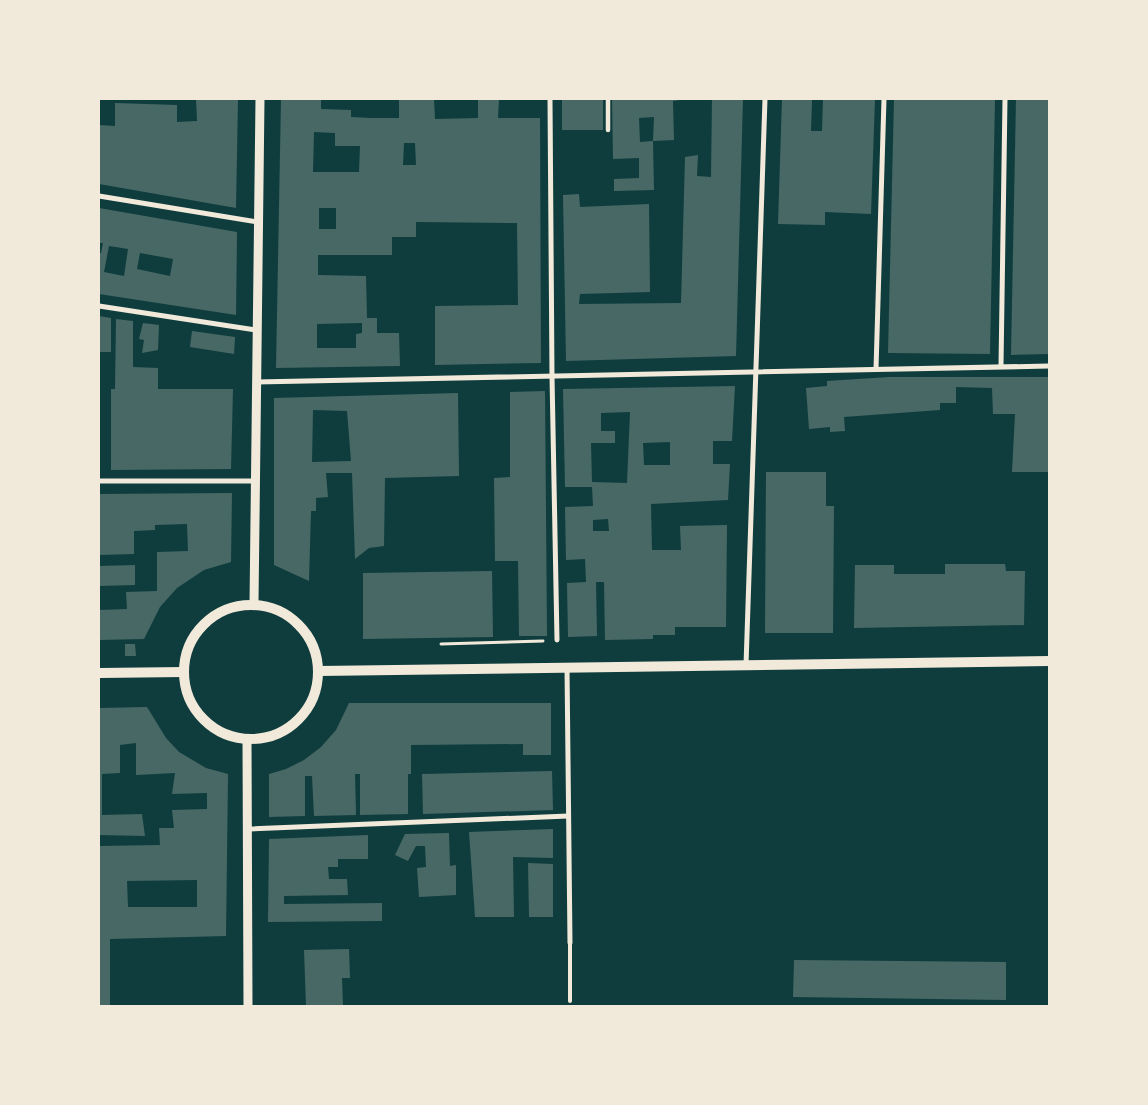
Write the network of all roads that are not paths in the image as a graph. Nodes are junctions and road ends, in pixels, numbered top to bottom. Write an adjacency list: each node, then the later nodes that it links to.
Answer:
1 (260, 99): 9 (street)
2 (550, 99): 16 (street)
3 (608, 99): 7 (street)
4 (766, 99): 15 (street)
5 (884, 99): 14 (street)
6 (1005, 99): 12 (street)
7 (608, 130)
8 (99, 196): 9 (street)
9 (258, 222): 11 (street)
10 (99, 306): 11 (street)
11 (256, 330): 17 (street)
12 (1001, 366): 13 (street); 14 (street)
13 (1049, 366)
14 (876, 369): 15 (street)
15 (756, 372): 16 (street); 23 (street)
16 (552, 376): 17 (street); 21 (street)
17 (256, 382): 19 (street)
18 (99, 481): 19 (street)
19 (254, 481): 20 (street)
20 (254, 604): 25 (main road); 26 (main road)
21 (557, 640)
22 (1049, 661): 23 (main road)
23 (746, 665): 24 (main road)
24 (567, 667): 25 (main road); 29 (street)
25 (319, 670): 28 (main road)
26 (184, 672): 27 (main road); 28 (main road)
27 (99, 673)
28 (247, 739): 30 (street)
29 (568, 816): 30 (street); 31 (street)
30 (248, 829): 33 (street)
31 (570, 943): 32 (lane)
32 (570, 1002)
33 (248, 1006)

